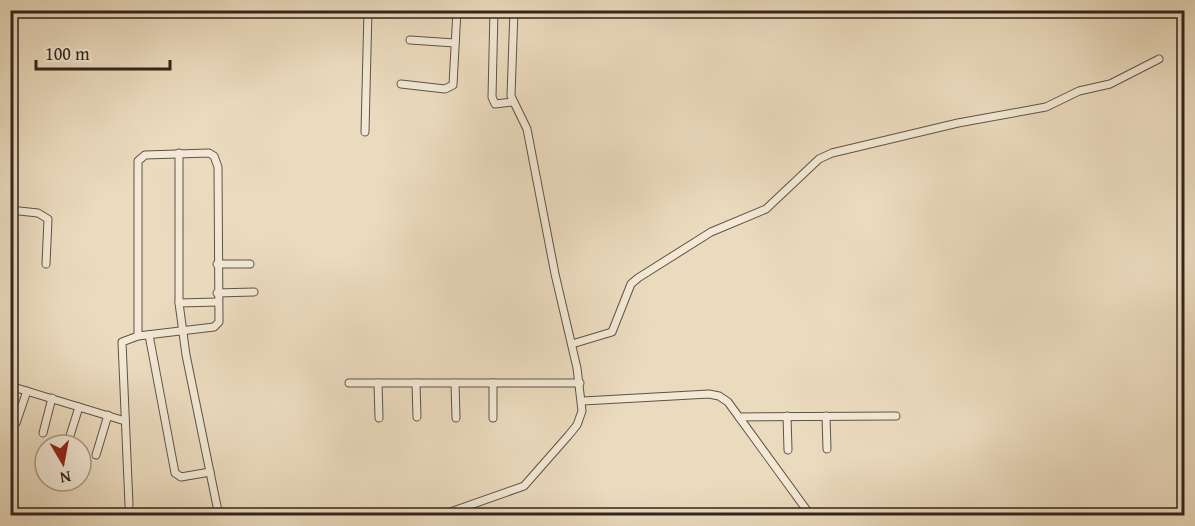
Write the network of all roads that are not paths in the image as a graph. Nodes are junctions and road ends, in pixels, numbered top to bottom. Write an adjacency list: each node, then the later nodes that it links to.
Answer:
1 (368, 10): 10 (street)
2 (457, 10): 6 (street)
3 (494, 10): 9 (street)
4 (514, 10): 9 (street)
5 (410, 40): 6 (street)
6 (454, 43): 8 (street)
7 (1159, 59): 23 (street)
8 (401, 84)
9 (513, 102): 23 (street)
10 (364, 132)
11 (179, 153): 14 (street); 19 (street); 22 (street)
12 (10, 210): 13 (street)
13 (46, 264)
14 (217, 264): 15 (street); 17 (street)
15 (250, 264)
16 (254, 292): 17 (street)
17 (217, 293): 18 (street)
18 (218, 302): 19 (street); 20 (street)
19 (178, 303): 20 (street)
20 (182, 333): 21 (street); 51 (street)
21 (149, 335): 22 (street); 51 (street)
22 (138, 336): 44 (street)
23 (572, 344): 29 (street)
24 (350, 383): 25 (street)
25 (378, 383): 26 (street); 41 (street)
26 (416, 383): 27 (street); 39 (street)
27 (455, 383): 28 (street); 42 (street)
28 (493, 383): 29 (street); 43 (street)
29 (580, 383): 33 (street)
30 (10, 386): 31 (street)
31 (27, 391): 32 (street); 45 (street)
32 (52, 398): 34 (street); 46 (street)
33 (583, 401): 40 (street); 54 (street)
34 (79, 407): 35 (street); 47 (street)
35 (108, 416): 44 (street); 50 (street)
36 (786, 416): 37 (street); 40 (street); 49 (street)
37 (826, 416): 38 (street); 48 (street)
38 (896, 416)
39 (417, 417)
40 (739, 417): 55 (street)
41 (378, 418)
42 (456, 418)
43 (493, 418)
44 (125, 421): 52 (street)
45 (16, 423)
46 (43, 433)
47 (71, 433)
48 (827, 449)
49 (788, 450)
50 (96, 455)
51 (210, 472): 53 (street)
52 (129, 505)
53 (219, 516)
54 (439, 516)
55 (811, 516)

